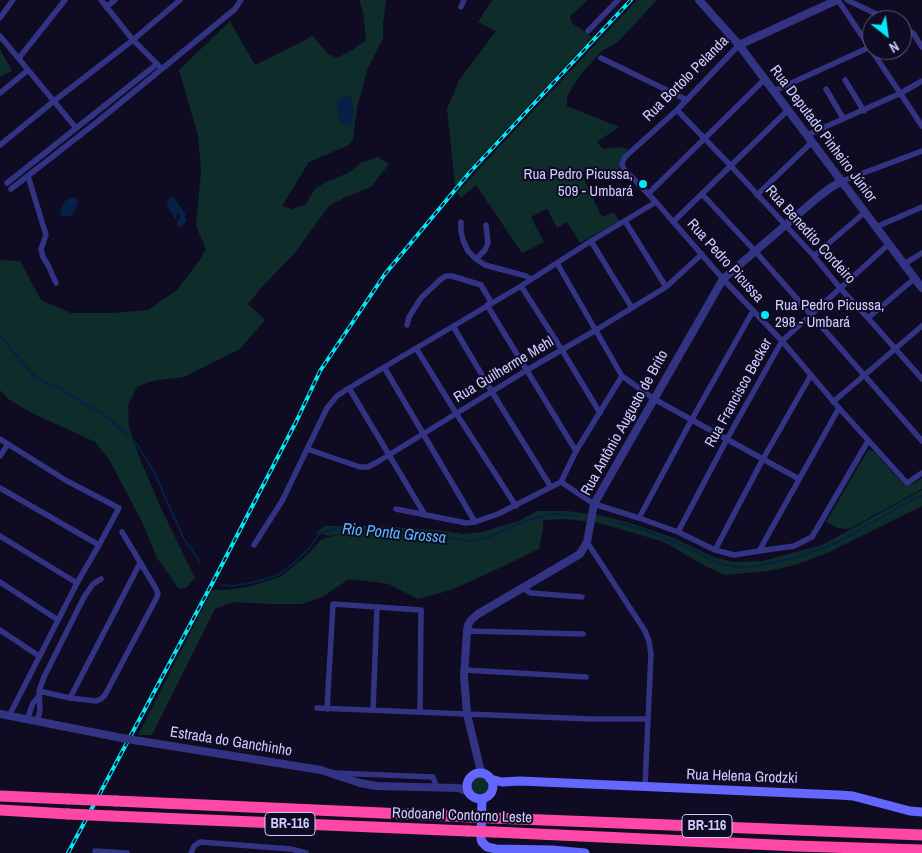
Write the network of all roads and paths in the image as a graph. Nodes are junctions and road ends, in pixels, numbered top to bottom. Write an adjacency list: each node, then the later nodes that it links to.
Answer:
1 (14, 0): 15 (street)
2 (65, 0): 24 (street)
3 (100, 0): 12 (street)
4 (115, 0): 12 (street)
5 (180, 0): 20 (street)
6 (241, 0): 28 (street)
7 (464, 0): 13 (street)
8 (618, 0): 16 (street)
9 (699, 0): 21 (street, Rua Deputado Pinheiro Júnior)
10 (838, 0): 18 (street); 21 (street, Rua Bortolo Pelanda)
11 (847, 0): 14 (street)
12 (106, 6): 20 (street)
13 (460, 6)
14 (868, 10)
15 (0, 18)
16 (588, 32)
17 (912, 32): 22 (street)
18 (862, 35)
19 (0, 36): 24 (street)
20 (133, 40): 27 (street); 38 (street)
21 (739, 45): 30 (street, Rua Deputado Pinheiro Júnior); 37 (street, Rua Bortolo Pelanda)
22 (922, 47)
23 (862, 51): 33 (street)
24 (19, 58): 29 (street)
25 (601, 58): 37 (street)
26 (878, 60): 36 (street)
27 (157, 64): 28 (street); 44 (street)
28 (162, 69): 51 (street)
29 (28, 70): 35 (street); 38 (street)
30 (765, 79): 33 (street, Rua Deputado Pinheiro Júnior); 45 (street)
31 (845, 80): 41 (street)
32 (922, 81): 36 (street)
33 (774, 90): 40 (street, Rua Deputado Pinheiro Júnior)
34 (826, 90): 42 (street)
35 (0, 93)
36 (900, 93): 41 (street); 43 (street)
37 (687, 100): 39 (street, Rua Bortolo Pelanda)
38 (54, 101): 44 (street); 47 (street)
39 (677, 110): 45 (street, Rua Benedito Cordeiro); 50 (street, Rua Bortolo Pelanda)
40 (788, 110): 46 (street, Rua Deputado Pinheiro Júnior); 49 (street)
41 (864, 110): 42 (street)
42 (843, 118): 46 (street)
43 (922, 126)
44 (76, 128): 53 (street)
45 (705, 138): 49 (street, Rua Benedito Cordeiro); 55 (street)
46 (809, 138): 52 (street, Rua Deputado Pinheiro Júnior); 57 (street)
47 (0, 145)
48 (922, 151): 52 (street)
49 (732, 166): 56 (street); 57 (street, Rua Benedito Cordeiro)
50 (622, 168): 55 (street, Rua Pedro Picussa)
51 (28, 176): 54 (street); 79 (street)
52 (842, 181): 60 (street, Rua Deputado Pinheiro Júnior); 65 (street, Rua Antônio Augusto de Brito)
53 (7, 183)
54 (11, 189)
55 (648, 194): 58 (street, Rua Pedro Picussa)
56 (702, 194): 63 (street); 69 (street)
57 (757, 194): 65 (street, Rua Benedito Cordeiro)
58 (656, 202): 61 (street); 63 (street, Rua Pedro Picussa)
59 (922, 207): 66 (street)
60 (865, 212): 66 (street, Rua Deputado Pinheiro Júnior); 72 (street)
61 (625, 221): 67 (street); 81 (street)
62 (461, 222): 73 (street)
63 (674, 222): 71 (street, Rua Pedro Picussa)
64 (486, 225): 73 (street)
65 (785, 225): 69 (street, Rua Antônio Augusto de Brito); 72 (street, Rua Benedito Cordeiro)
66 (876, 227): 68 (street, Rua Deputado Pinheiro Júnior)
67 (591, 241): 74 (street); 85 (street)
68 (889, 244): 75 (street, Rua Deputado Pinheiro Júnior); 82 (street, Rua Francisco Becker)
69 (755, 250): 77 (street, Rua Antônio Augusto de Brito); 87 (street)
70 (922, 253): 75 (street)
71 (702, 254): 77 (street, Rua Pedro Picussa); 81 (street, Rua Guilherme Mehl)
72 (814, 256): 82 (street, Rua Benedito Cordeiro)
73 (476, 259): 78 (street)
74 (557, 263): 78 (street); 92 (street)
75 (904, 264): 76 (street, Rua Deputado Pinheiro Júnior)
76 (915, 278): 83 (street, Rua Deputado Pinheiro Júnior); 88 (street)
77 (723, 279): 86 (street, Rua Pedro Picussa); 105 (street, Rua Antônio Augusto de Brito)
78 (531, 280): 80 (street)
79 (56, 283)
80 (521, 286): 84 (street); 96 (street)
81 (666, 287): 85 (street, Rua Guilherme Mehl)
82 (840, 288): 87 (street, Rua Francisco Becker); 88 (street, Rua Benedito Cordeiro)
83 (922, 288)
84 (489, 304): 89 (street); 90 (street); 98 (street)
85 (632, 308): 92 (street, Rua Guilherme Mehl)
86 (753, 311): 93 (street, Rua Pedro Picussa); 110 (street)
87 (812, 315): 93 (street, Rua Francisco Becker); 101 (street)
88 (868, 318): 95 (street, Rua Benedito Cordeiro)
89 (407, 324)
90 (453, 326): 94 (street); 104 (street)
91 (922, 326): 95 (street)
92 (596, 330): 96 (street, Rua Guilherme Mehl); 100 (street)
93 (782, 341): 99 (street, Rua Pedro Picussa); 112 (street, Rua Francisco Becker)
94 (416, 348): 97 (street); 109 (street)
95 (896, 349): 101 (street); 102 (street, Rua Benedito Cordeiro)
96 (562, 350): 98 (street, Rua Guilherme Mehl); 108 (street)
97 (384, 367): 103 (street); 111 (street)
98 (528, 370): 104 (street, Rua Guilherme Mehl); 118 (street)
99 (811, 375): 106 (street, Rua Pedro Picussa); 121 (street)
100 (622, 376): 105 (street); 108 (street)
101 (865, 376): 106 (street); 114 (street)
102 (922, 379)
103 (349, 388): 117 (street); 120 (street)
104 (492, 392): 109 (street, Rua Guilherme Mehl); 126 (street)
105 (654, 399): 110 (street); 127 (street, Rua Antônio Augusto de Brito)
106 (834, 402): 107 (street, Rua Pedro Picussa)
107 (839, 408): 115 (street, Rua Pedro Picussa); 123 (street)
108 (600, 413): 118 (street)
109 (456, 414): 111 (street, Rua Guilherme Mehl); 128 (street)
110 (692, 419): 112 (street); 131 (street)
111 (424, 434): 120 (street, Rua Guilherme Mehl); 132 (street)
112 (727, 438): 121 (street); 134 (street, Rua Francisco Becker)
113 (0, 439): 116 (street)
114 (922, 440)
115 (868, 441): 122 (street, Rua Pedro Picussa); 140 (street)
116 (8, 444): 119 (street); 137 (street)
117 (307, 449): 120 (street, Rua Guilherme Mehl); 138 (street)
118 (576, 451): 124 (street)
119 (0, 456)
120 (388, 456): 130 (street)
121 (763, 459): 123 (street); 139 (street)
122 (922, 473)
123 (799, 479): 140 (street)
124 (561, 482): 126 (street); 127 (street)
125 (0, 488): 137 (street)
126 (551, 488): 128 (street)
127 (594, 504): 131 (street); 136 (street, Rua Antônio Augusto de Brito)
128 (516, 506): 132 (street)
129 (396, 509): 130 (street)
130 (425, 515): 132 (street)
131 (639, 518): 134 (street)
132 (475, 522)
133 (122, 532): 141 (street)
134 (678, 532): 139 (street)
135 (0, 536): 144 (street)
136 (587, 542): 145 (street); 166 (street)
137 (99, 545): 144 (street)
138 (254, 545)
139 (715, 550): 140 (street)
140 (759, 551)
141 (140, 563): 156 (street); 156 (street)
142 (101, 579): 155 (street)
143 (0, 582): 148 (street)
144 (77, 583): 148 (street)
145 (525, 587): 146 (street); 150 (street)
146 (582, 597)
147 (377, 607): 160 (street); 161 (street); 162 (street)
148 (58, 620): 152 (street)
149 (0, 630): 152 (street)
150 (466, 631): 151 (street); 153 (street)
151 (583, 634)
152 (40, 656): 165 (street)
153 (465, 670): 154 (street); 164 (street)
154 (586, 677)
155 (39, 694): 156 (street); 157 (street); 158 (street)
156 (70, 698)
157 (33, 703): 158 (street); 167 (street)
158 (40, 705): 168 (street)
159 (317, 708): 160 (street)
160 (327, 709): 161 (street)
161 (373, 710): 162 (street)
162 (420, 712): 164 (street)
163 (0, 714): 165 (street, Estrada do Ganchinho)
164 (467, 714): 166 (street); 170 (street)
165 (9, 716): 167 (street, Estrada do Ganchinho)
166 (648, 719): 172 (street)
167 (27, 720): 168 (street, Estrada do Ganchinho)
168 (36, 722): 169 (street, Estrada do Ganchinho, bridge)
169 (332, 773): 173 (street, Estrada do Ganchinho); 173 (street)
170 (483, 774): 171 (main road, Rua Helena Grodzki); 174 (main road); 175 (main road)
171 (558, 783): 172 (main road, Rua Helena Grodzki); 175 (main road, Rua Helena Grodzki)
172 (645, 786): 179 (main road, Rua Helena Grodzki)
173 (437, 788): 174 (street, Estrada do Ganchinho)
174 (465, 788): 177 (main road)
175 (492, 790): 177 (main road)
176 (0, 796): 180 (highway, Rodoanel Contorno Leste / BR-116, bridge)
177 (482, 799): 183 (main road)
178 (0, 810): 181 (highway, Rodoanel Contorno Leste / BR-116, bridge)
179 (922, 812)
180 (922, 835)
181 (922, 850)
182 (94, 851): 184 (street)
183 (561, 852): 187 (main road)
184 (128, 853)
185 (191, 853): 186 (street)
186 (306, 853)
187 (584, 853)

